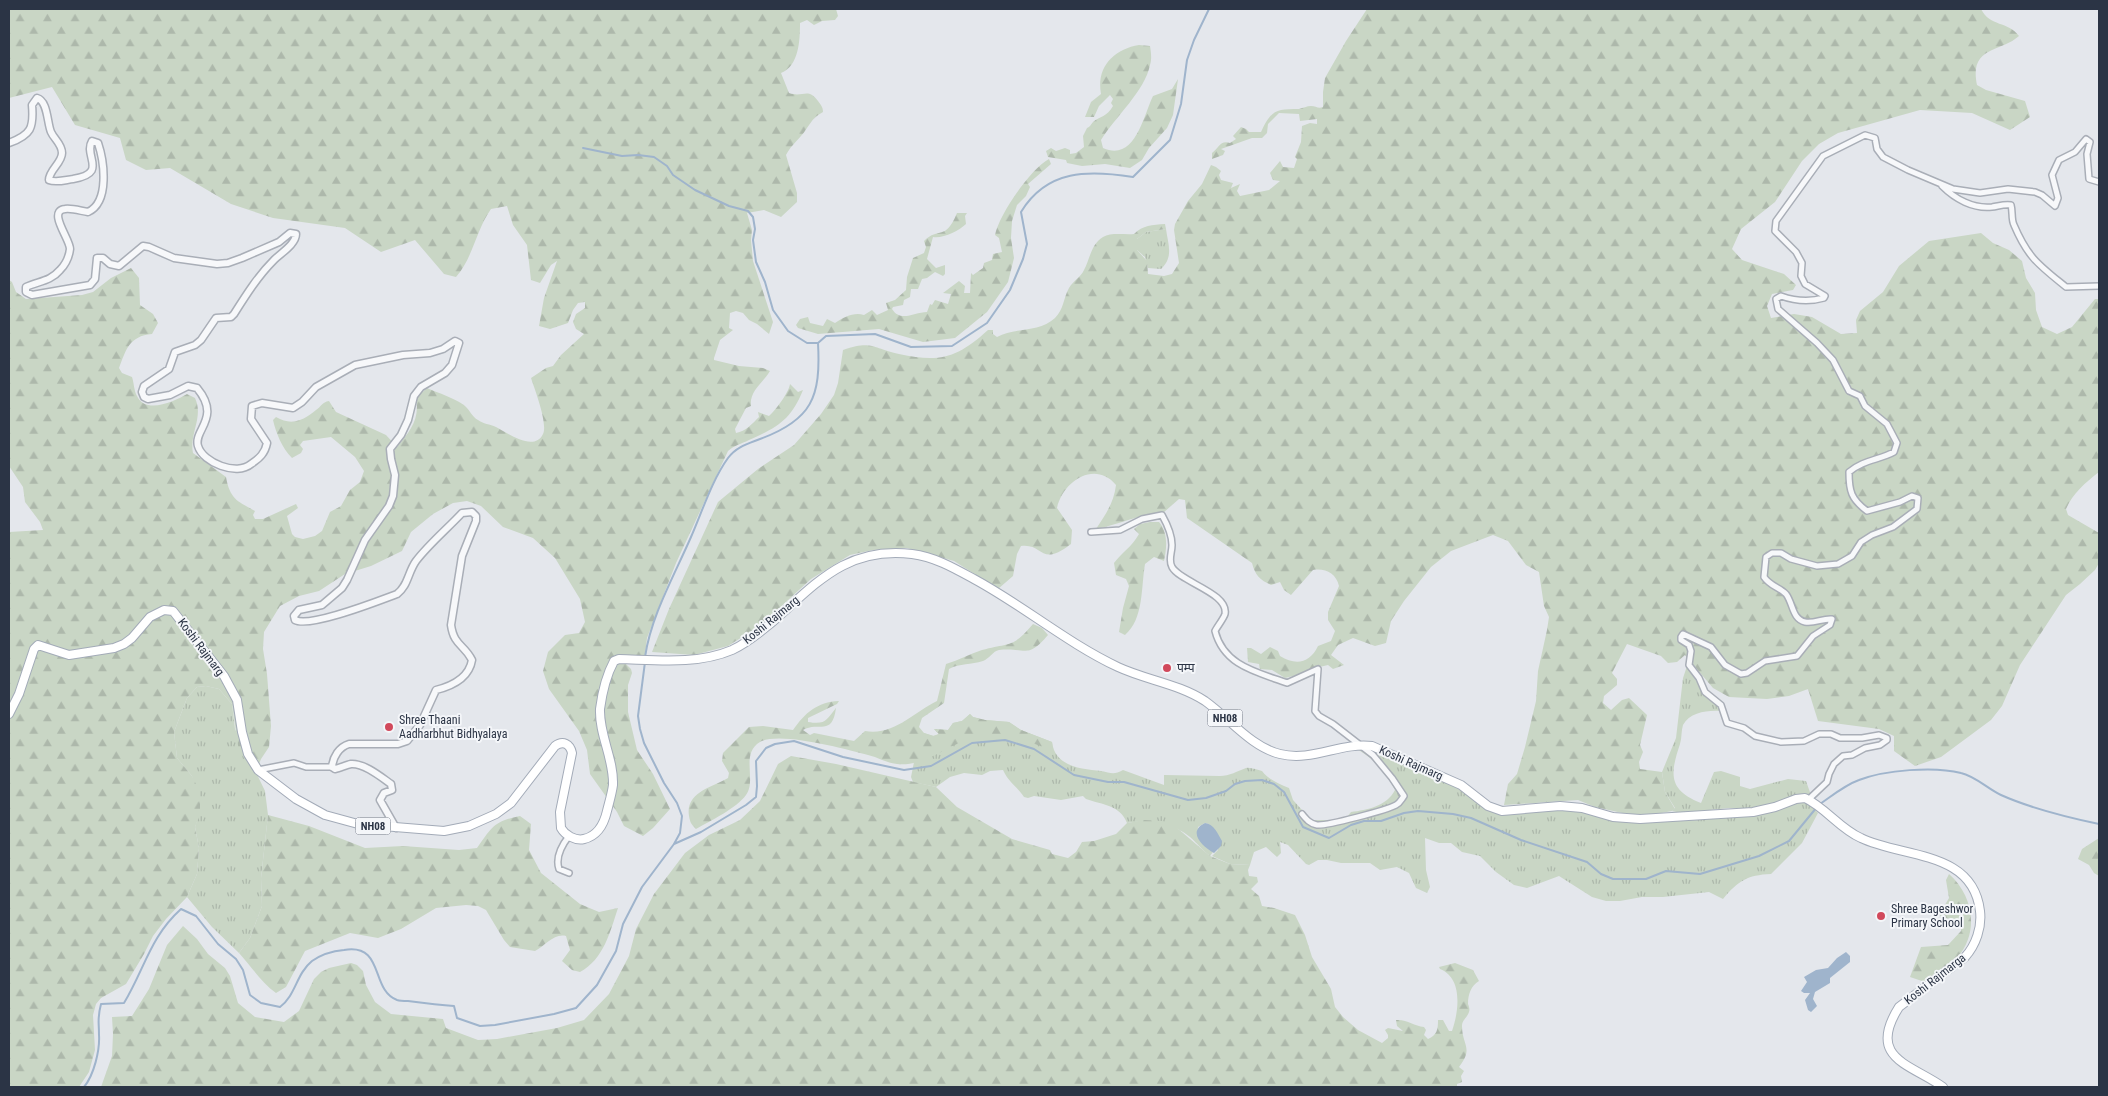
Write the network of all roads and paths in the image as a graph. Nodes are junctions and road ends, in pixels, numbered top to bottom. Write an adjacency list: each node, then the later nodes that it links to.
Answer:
1 (9, 144): 8 (street)
2 (2099, 182): 3 (street)
3 (1941, 184): 4 (street); 10 (street)
4 (2099, 286)
5 (1092, 532): 7 (street)
6 (9, 714): 9 (main road, Koshi Rajmarg / NH08)
7 (1358, 744): 10 (main road, Koshi Rajmarg / NH08); 11 (street); 13 (main road, Koshi Rajmarg / NH08)
8 (332, 767): 9 (street); 12 (street)
9 (258, 770): 12 (main road, Koshi Rajmarg / NH08)
10 (1811, 801): 15 (main road, Koshi Rajmarga)
11 (1302, 814)
12 (396, 828): 13 (main road, Koshi Rajmarg / NH08)
13 (569, 836): 14 (street)
14 (570, 873)
15 (1943, 1087)

